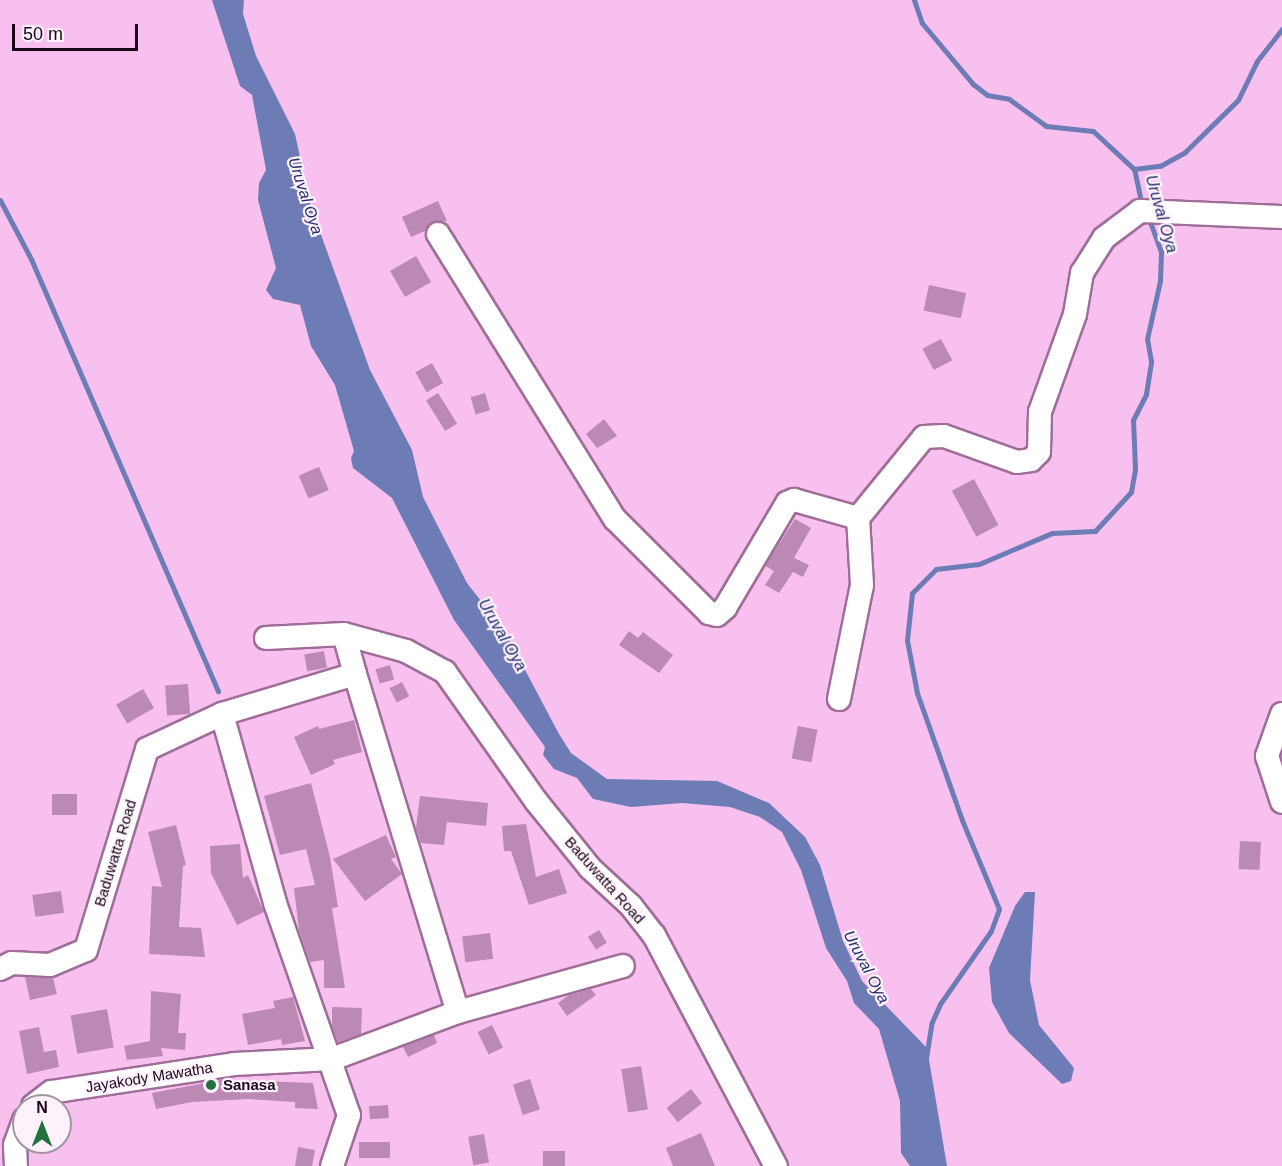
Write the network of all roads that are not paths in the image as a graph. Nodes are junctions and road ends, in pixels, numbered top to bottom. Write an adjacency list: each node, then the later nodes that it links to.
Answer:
1 (1282, 217): 3 (street)
2 (438, 234): 3 (street)
3 (858, 518): 7 (street)
4 (344, 634): 5 (street, Baduwatta Road); 6 (street); 17 (street, Baduwatta Road)
5 (266, 638)
6 (355, 674): 8 (street, Baduwatta Road); 13 (street)
7 (839, 699)
8 (222, 714): 12 (street, Baduwatta Road); 14 (street)
9 (1282, 714): 10 (street)
10 (1282, 802)
11 (623, 966): 13 (street)
12 (0, 969)
13 (458, 1012): 14 (street, Jayakody Mawatha)
14 (330, 1055): 15 (street, Jayakody Mawatha); 16 (street)
15 (48, 1094)
16 (332, 1166)
17 (776, 1166)

